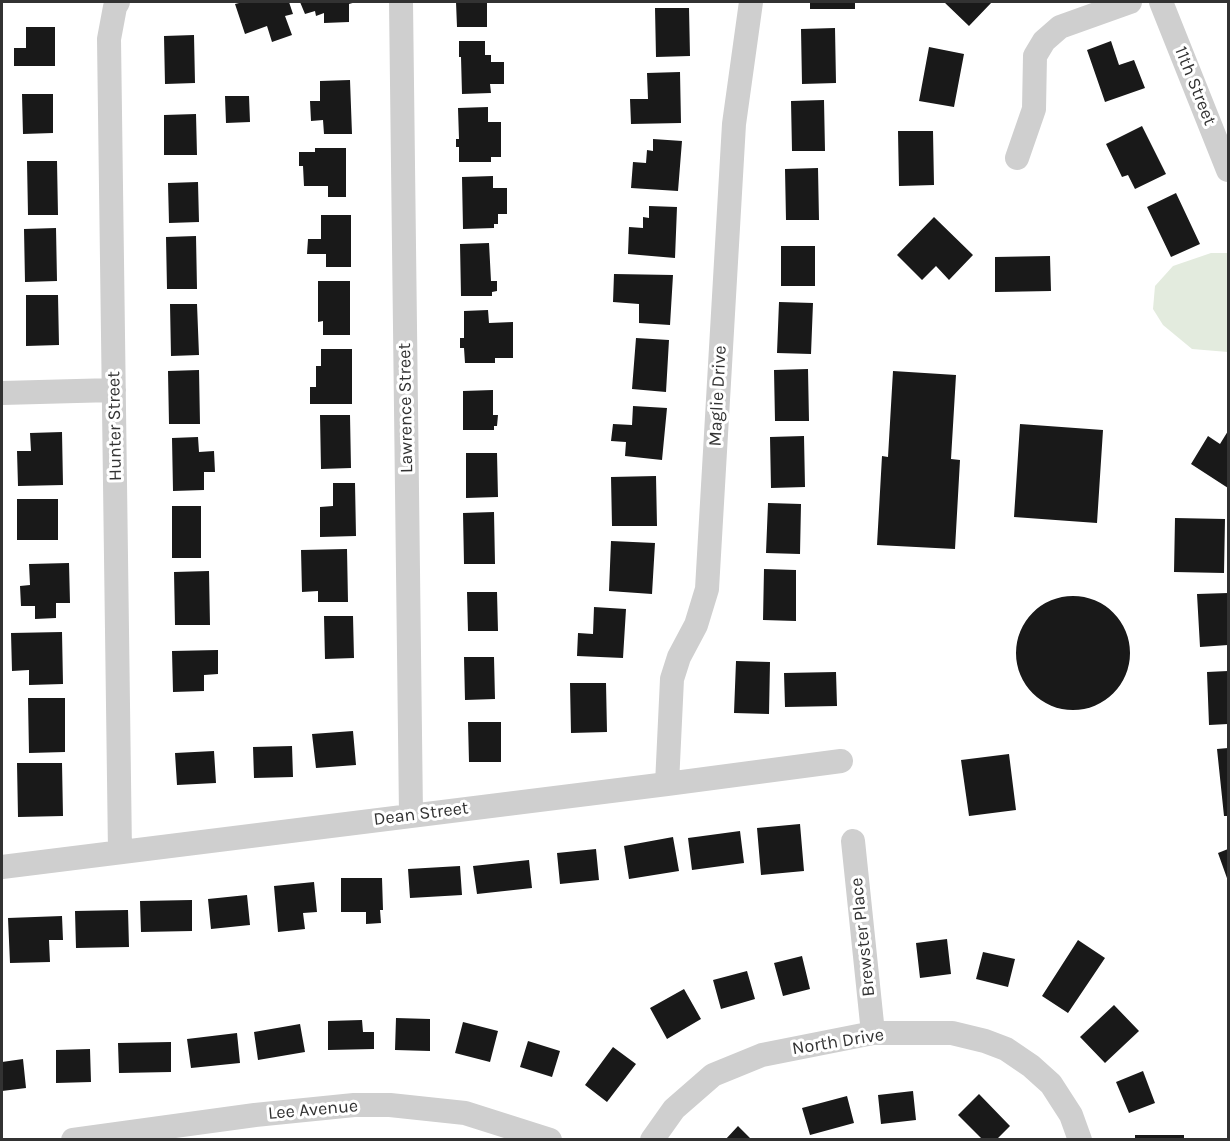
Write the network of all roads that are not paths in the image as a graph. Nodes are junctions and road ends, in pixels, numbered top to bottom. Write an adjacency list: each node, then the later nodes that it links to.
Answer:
1 (118, 2): 8 (street, Hunter Street)
2 (401, 2): 12 (street, Lawrence Street)
3 (751, 2): 11 (street, Maglie Drive)
4 (1130, 2): 6 (street)
5 (1161, 2): 7 (street, 11th Street)
6 (1017, 158)
7 (1228, 170)
8 (114, 390): 9 (street); 14 (street, Hunter Street)
9 (2, 393)
10 (841, 761): 11 (street, Dean Street)
11 (667, 784): 12 (street, Dean Street)
12 (411, 815): 14 (street, Dean Street)
13 (853, 841): 16 (street, Brewster Place)
14 (120, 852): 15 (street, Dean Street)
15 (2, 867)
16 (873, 1034): 19 (street, North Drive); 20 (street, North Drive)
17 (73, 1140): 18 (street, Lee Avenue)
18 (550, 1140)
19 (652, 1140)
20 (1080, 1140)

